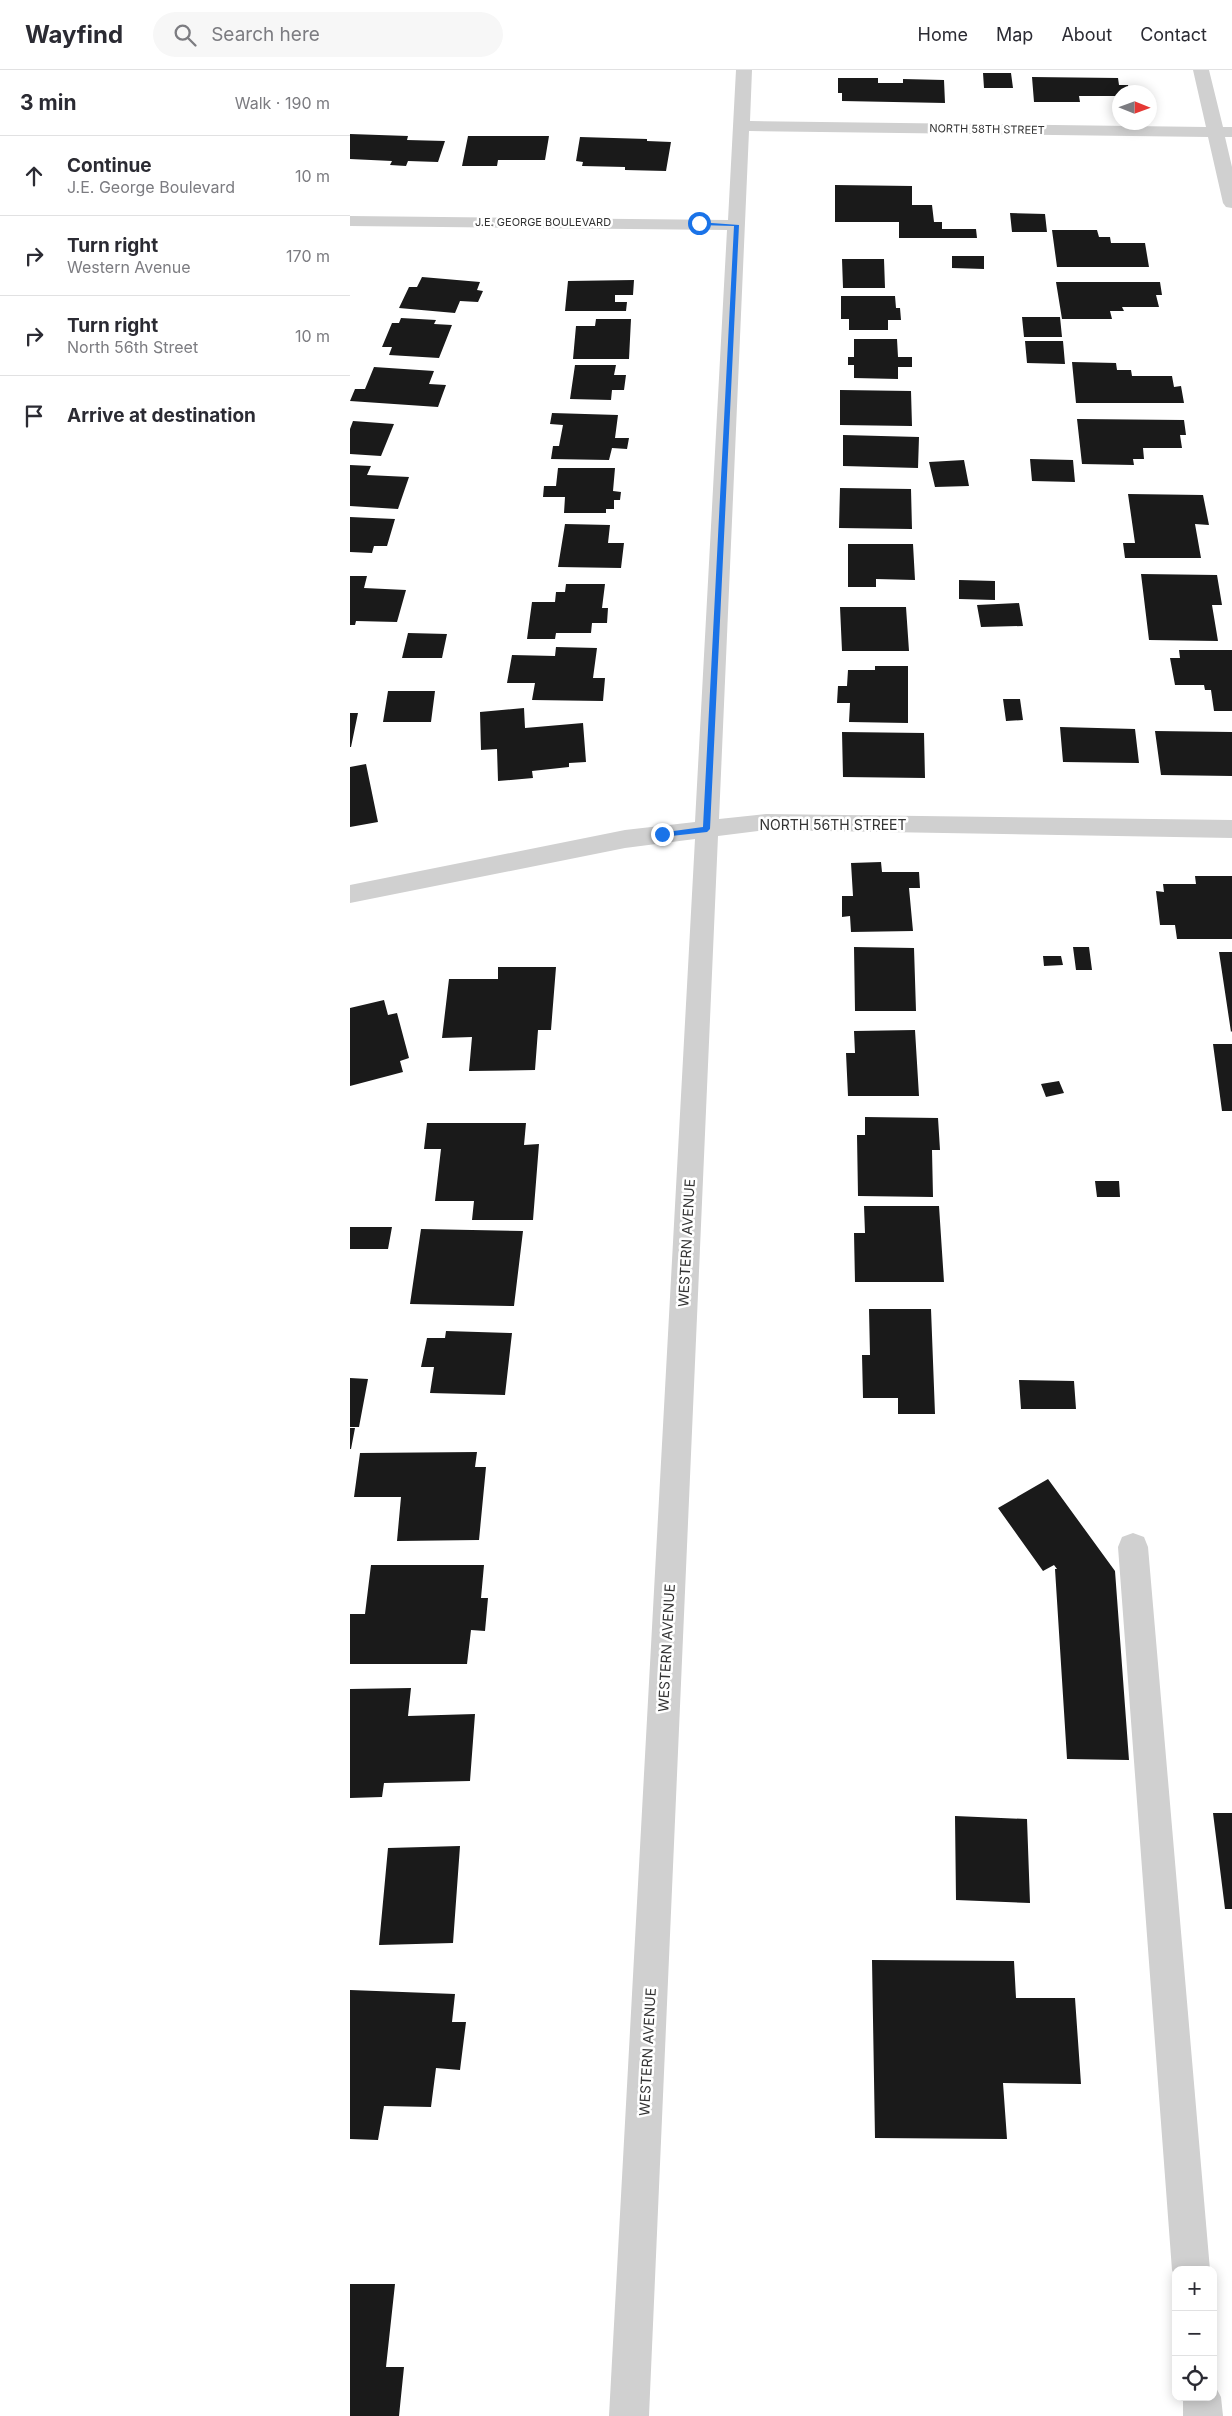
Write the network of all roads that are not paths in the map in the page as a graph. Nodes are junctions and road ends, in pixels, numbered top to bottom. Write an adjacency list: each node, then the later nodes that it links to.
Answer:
1 (744, 70): 3 (street, WESTERN AVENUE)
2 (1201, 70): 4 (street)
3 (741, 126): 4 (street, NORTH 58TH STREET); 7 (street, WESTERN AVENUE)
4 (1224, 132): 5 (street)
5 (1232, 203)
6 (350, 221): 7 (street, J.E. GEORGE BOULEVARD)
7 (737, 225): 8 (street, WESTERN AVENUE)
8 (707, 829): 9 (street, NORTH 56TH STREET); 10 (street, NORTH 56TH STREET); 14 (street, WESTERN AVENUE)
9 (1232, 829)
10 (350, 894)
11 (1133, 1547): 12 (street)
12 (1191, 2266)
13 (1202, 2401): 15 (street)
14 (629, 2416)
15 (1203, 2416)

